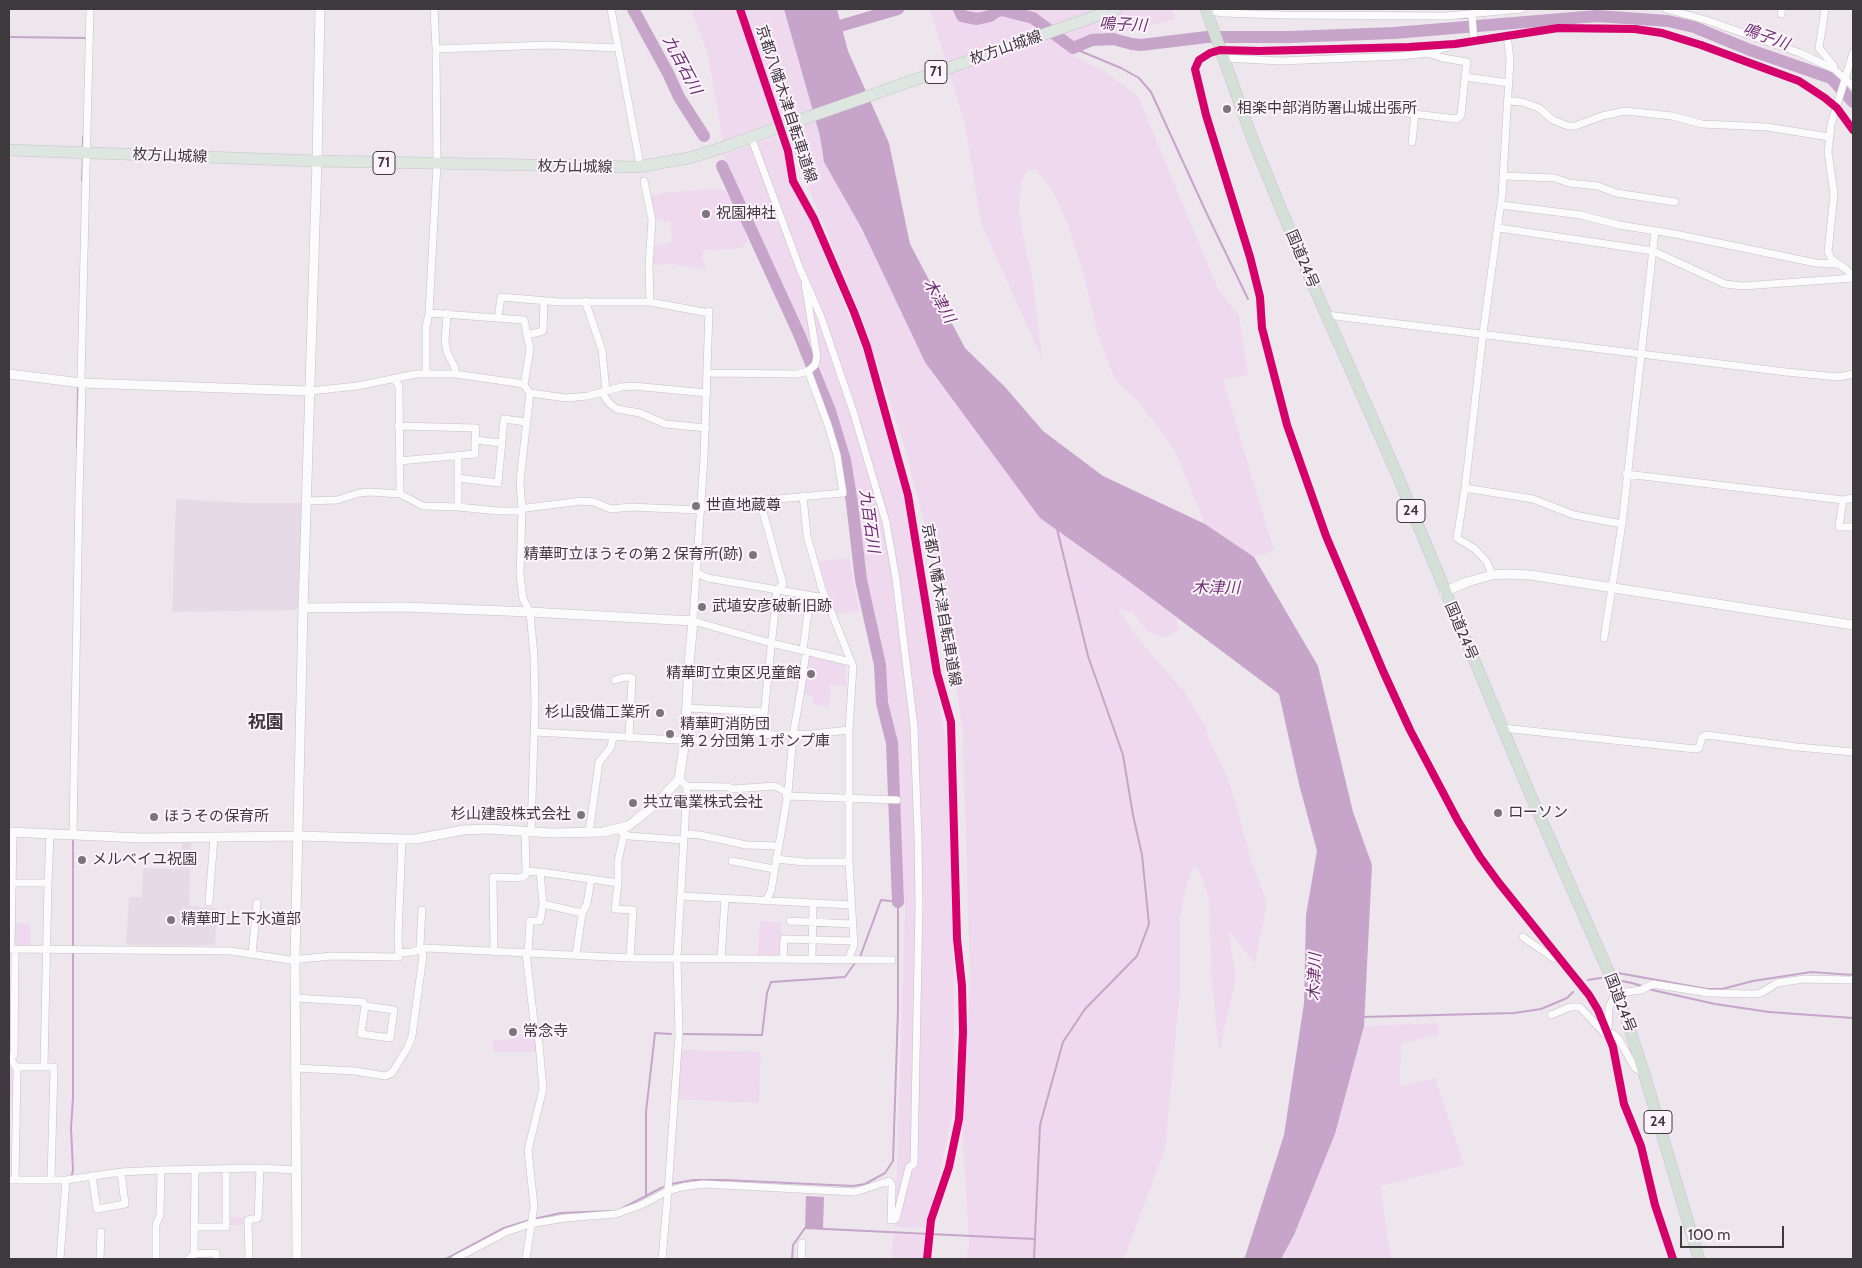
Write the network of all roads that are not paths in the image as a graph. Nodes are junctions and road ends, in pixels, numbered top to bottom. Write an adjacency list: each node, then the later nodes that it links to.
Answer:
1 (90, 9): 34 (street)
2 (320, 9): 36 (street)
3 (434, 9): 16 (street)
4 (611, 9): 15 (street)
5 (1116, 9): 30 (main road, 枚方山城線 / 71)
6 (1479, 9): 11 (street)
7 (1522, 9): 11 (street)
8 (1666, 9): 20 (street)
9 (1825, 9): 20 (street)
10 (1210, 11): 11 (street); 19 (highway, 国道24号 / 24)
11 (1472, 16): 13 (street)
12 (1507, 35): 13 (street); 23 (street); 26 (street)
13 (1474, 40): 14 (street)
14 (1455, 44): 17 (street); 19 (street)
15 (618, 48): 16 (street); 35 (street)
16 (436, 49): 37 (street)
17 (1428, 53): 19 (street); 21 (street)
18 (1853, 53): 22 (street)
19 (1221, 54): 53 (highway, 国道24号 / 24); 172 (street)
20 (1834, 69): 22 (street)
21 (1465, 77): 23 (street); 28 (street)
22 (1844, 80): 24 (street); 26 (street)
23 (1509, 83): 25 (street)
24 (1853, 86)
25 (1508, 101): 31 (street); 38 (street)
26 (1837, 106): 29 (street); 31 (street)
27 (1406, 113): 28 (street)
28 (1415, 114): 32 (street)
29 (1853, 130)
30 (753, 136): 37 (main road, 枚方山城線 / 71); 47 (street)
31 (1829, 137): 45 (street)
32 (1412, 142)
33 (9, 150): 34 (main road, 枚方山城線 / 71)
34 (86, 152): 36 (main road, 枚方山城線 / 71); 65 (street)
35 (639, 159)
36 (317, 161): 37 (main road, 枚方山城線 / 71); 67 (street)
37 (437, 164): 51 (street)
38 (1504, 176): 40 (street); 41 (street)
39 (644, 181): 50 (street)
40 (1675, 202)
41 (1501, 205): 42 (street); 43 (street)
42 (1499, 228): 44 (street); 55 (street)
43 (1655, 231): 44 (street); 45 (street)
44 (1653, 251): 46 (street); 57 (street)
45 (1837, 264): 46 (street)
46 (1853, 277)
47 (805, 281): 58 (street); 199 (street)
48 (544, 301): 49 (street); 54 (street); 56 (street)
49 (585, 301): 50 (street); 68 (street)
50 (650, 302): 59 (street)
51 (429, 313): 52 (street); 61 (street)
52 (447, 314): 54 (street); 62 (street)
53 (1327, 315): 55 (street); 96 (highway, 国道24号 / 24)
54 (498, 318): 56 (street)
55 (1483, 333): 57 (street); 80 (street)
56 (527, 335): 66 (street)
57 (1640, 353): 63 (street); 78 (street)
58 (808, 371): 59 (street); 82 (street)
59 (708, 373): 70 (street)
60 (9, 374): 65 (street)
61 (426, 374): 62 (street); 64 (street)
62 (455, 374): 66 (street)
63 (1853, 374)
64 (394, 379): 67 (street); 72 (street)
65 (82, 382): 67 (street); 129 (street)
66 (524, 385): 69 (street)
67 (310, 391): 85 (street)
68 (603, 392): 69 (street); 70 (street); 73 (street)
69 (530, 393): 71 (street)
70 (707, 393): 73 (street)
71 (526, 422): 75 (street); 89 (street)
72 (398, 426): 74 (street); 77 (street)
73 (706, 428): 88 (street)
74 (475, 440): 75 (street); 76 (street)
75 (501, 444): 79 (street)
76 (458, 455): 77 (street); 79 (street)
77 (399, 461): 81 (street)
78 (1626, 474): 84 (street); 90 (street)
79 (458, 478): 87 (street)
80 (1465, 488): 90 (street); 93 (street)
81 (400, 494): 85 (street); 87 (street)
82 (803, 496): 86 (street); 98 (street)
83 (1853, 498): 84 (street)
84 (1842, 500): 91 (street)
85 (306, 501): 99 (street)
86 (760, 501): 88 (street); 95 (street)
87 (458, 507): 89 (street)
88 (701, 508): 89 (street); 92 (street)
89 (522, 510): 100 (street)
90 (1622, 524): 94 (street)
91 (1853, 527)
92 (697, 573): 95 (street); 101 (street)
93 (1492, 575): 94 (street); 96 (street)
94 (1612, 588): 102 (street); 103 (street)
95 (778, 590): 97 (street); 104 (street)
96 (1444, 592): 110 (highway, 国道24号 / 24)
97 (810, 596): 98 (street); 105 (street)
98 (825, 598): 106 (street)
99 (303, 608): 100 (street); 130 (street)
100 (530, 612): 101 (street); 112 (street)
101 (693, 621): 104 (street); 108 (street)
102 (1853, 625)
103 (1604, 638)
104 (771, 643): 105 (street); 109 (street)
105 (804, 651): 106 (street); 114 (street)
106 (851, 662): 111 (street)
107 (615, 680): 116 (street)
108 (686, 708): 109 (street); 117 (street)
109 (764, 712): 113 (street)
110 (1503, 728): 118 (street); 179 (highway, 国道24号 / 24)
111 (849, 730): 114 (street); 122 (street)
112 (535, 732): 115 (street); 124 (street)
113 (762, 734): 114 (street); 117 (street)
114 (793, 735): 121 (street)
115 (613, 738): 116 (street); 127 (street)
116 (629, 738): 117 (street)
117 (685, 741): 119 (street)
118 (1853, 752)
119 (679, 779): 120 (street); 126 (street)
120 (686, 786): 121 (street); 132 (street)
121 (787, 795): 122 (street); 134 (street)
122 (849, 799): 123 (street); 137 (street)
123 (897, 800)
124 (528, 831): 127 (street); 133 (street); 139 (street)
125 (11, 832): 128 (street); 143 (street)
126 (622, 832): 127 (street); 132 (street); 144 (street)
127 (589, 833)
128 (50, 834): 129 (street); 142 (street)
129 (73, 834): 131 (street)
130 (298, 836): 131 (street); 133 (street); 173 (street)
131 (214, 837): 148 (street)
132 (684, 837): 134 (street); 145 (street)
133 (402, 839): 165 (street)
134 (778, 846): 135 (street)
135 (776, 859): 137 (street); 138 (street)
136 (732, 861): 138 (street)
137 (849, 862): 152 (street)
138 (774, 869): 147 (street)
139 (526, 871): 140 (street); 164 (street)
140 (540, 872): 141 (street); 150 (street)
141 (591, 879): 144 (street); 154 (street)
142 (48, 882): 143 (street); 162 (street)
143 (13, 883): 161 (street)
144 (618, 883): 169 (street)
145 (680, 896): 146 (street); 170 (street)
146 (725, 899): 147 (street); 174 (street)
147 (766, 900): 151 (street)
148 (209, 902)
149 (257, 903): 167 (street)
150 (543, 904): 154 (street); 166 (street)
151 (812, 904): 152 (street); 156 (street)
152 (851, 905): 157 (street)
153 (422, 910): 163 (street)
154 (582, 912): 168 (street)
155 (790, 921): 156 (street)
156 (812, 922): 157 (street); 159 (street)
157 (852, 924): 160 (street)
158 (1523, 937): 172 (street)
159 (812, 940): 160 (street); 171 (street); 175 (street)
160 (854, 941): 176 (street)
161 (12, 949): 162 (street); 184 (street)
162 (47, 949): 167 (street); 186 (street)
163 (420, 949): 164 (street); 165 (street); 187 (street)
164 (494, 952): 166 (street)
165 (399, 953): 173 (street)
166 (527, 953): 168 (street); 200 (street)
167 (252, 954): 173 (street)
168 (576, 955): 169 (street)
169 (630, 958): 170 (street)
170 (676, 958): 174 (street); 199 (street)
171 (783, 958): 174 (street); 175 (street)
172 (1560, 958): 183 (street)
173 (295, 959): 180 (street)
174 (721, 959)
175 (812, 959): 176 (street)
176 (848, 960): 177 (street)
177 (892, 960)
178 (1853, 979): 179 (street)
179 (1616, 990): 183 (street); 188 (highway, 国道24号 / 24)
180 (295, 998): 181 (street); 187 (street)
181 (365, 1006): 181 (street)
182 (1551, 1015): 183 (street)
183 (1608, 1034): 188 (street); 215 (street)
184 (10, 1059): 185 (street)
185 (16, 1067): 186 (street); 196 (street)
186 (44, 1067): 197 (street)
187 (295, 1068): 193 (street)
188 (1644, 1073): 216 (highway, 国道24号 / 24)
189 (226, 1168): 190 (street); 191 (street); 201 (street)
190 (260, 1168): 193 (street); 209 (street)
191 (195, 1169): 192 (street); 201 (street)
192 (161, 1170): 194 (street); 207 (street)
193 (296, 1170): 210 (street)
194 (121, 1172): 195 (street); 195 (street)
195 (92, 1176): 198 (street)
196 (12, 1180): 197 (street)
197 (51, 1180): 198 (street)
198 (66, 1180): 205 (street)
199 (668, 1191): 200 (street); 213 (street)
200 (530, 1224): 211 (street); 212 (street)
201 (194, 1227): 204 (street)
202 (102, 1232): 206 (street)
203 (802, 1243): 214 (street)
204 (191, 1256): 208 (street)
205 (60, 1259)
206 (100, 1259)
207 (156, 1259)
208 (216, 1259)
209 (249, 1259)
210 (297, 1259)
211 (454, 1259)
212 (526, 1259)
213 (662, 1259)
214 (801, 1259)
215 (1673, 1259)
216 (1699, 1259)

